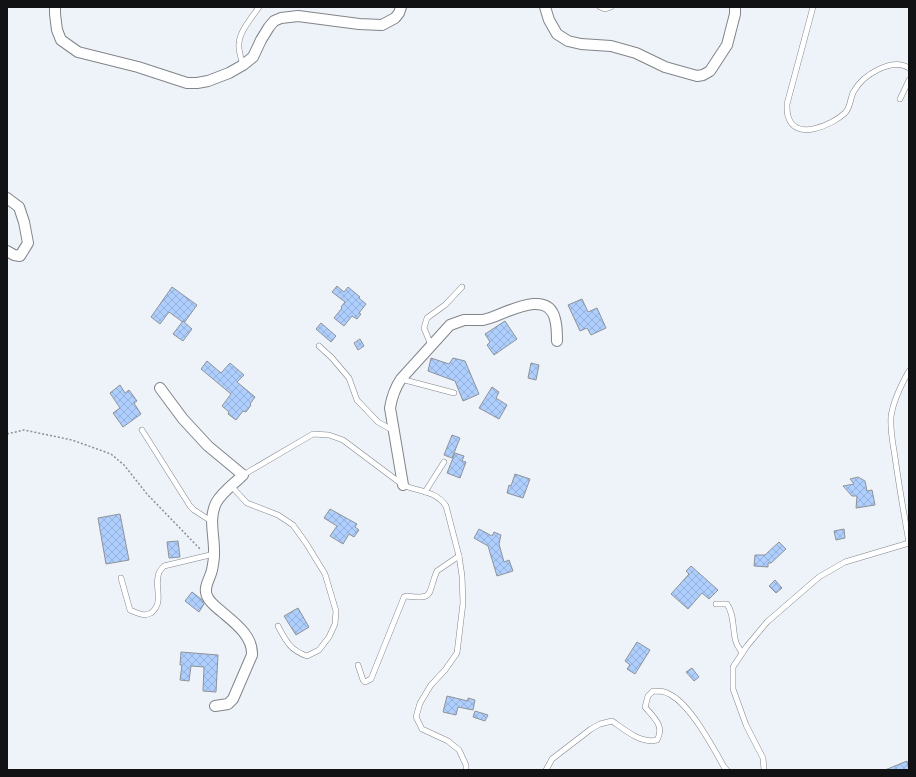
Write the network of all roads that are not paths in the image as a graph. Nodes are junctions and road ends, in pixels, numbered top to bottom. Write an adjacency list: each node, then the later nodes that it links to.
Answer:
1 (55, 7): 9 (street)
2 (259, 7): 9 (lane)
3 (401, 7): 9 (street)
4 (545, 7): 7 (street)
5 (600, 7): 6 (lane)
6 (611, 7)
7 (735, 7)
8 (813, 7): 10 (lane)
9 (243, 65)
10 (909, 68)
11 (909, 80): 12 (lane)
12 (900, 99)
13 (7, 198): 14 (street)
14 (7, 251)
15 (462, 287): 18 (lane)
16 (557, 341): 18 (street)
17 (319, 346): 24 (lane)
18 (431, 346): 20 (street)
19 (909, 371): 31 (lane)
20 (401, 379): 22 (lane); 24 (street)
21 (160, 388): 26 (street)
22 (454, 394)
23 (142, 430): 30 (lane)
24 (394, 431): 28 (street)
25 (444, 462): 29 (lane)
26 (243, 475): 27 (street); 28 (lane)
27 (231, 486): 30 (street); 36 (lane)
28 (402, 486): 29 (lane)
29 (425, 492): 33 (lane)
30 (211, 521): 32 (street)
31 (909, 543): 37 (lane)
32 (210, 555): 34 (lane); 39 (street)
33 (459, 556): 38 (lane); 40 (lane)
34 (121, 578)
35 (716, 604): 37 (lane)
36 (278, 626)
37 (742, 653): 43 (lane)
38 (358, 665)
39 (215, 706)
40 (466, 770)
41 (546, 770): 42 (lane)
42 (728, 770)
43 (764, 770)

